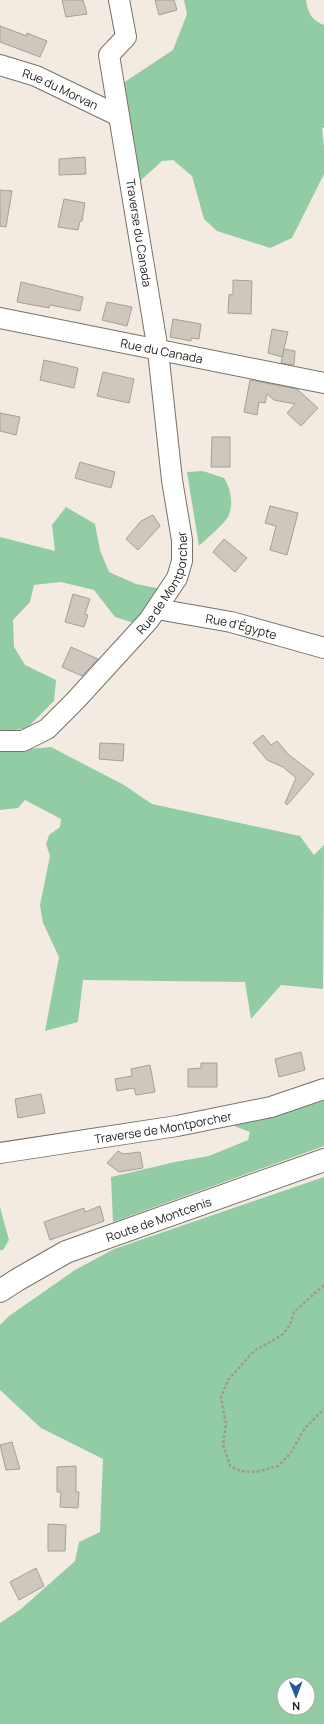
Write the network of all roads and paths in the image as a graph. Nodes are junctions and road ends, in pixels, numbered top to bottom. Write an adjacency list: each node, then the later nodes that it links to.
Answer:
1 (119, 0): 3 (street, Traverse du Canada)
2 (0, 65): 3 (street, Rue du Morvan)
3 (120, 116): 5 (street, Traverse du Canada)
4 (0, 318): 5 (street, Rue du Canada)
5 (158, 351): 6 (street, Rue du Canada); 7 (street, Rue de Montporcher)
6 (324, 383)
7 (157, 608): 8 (street, Rue d'Égypte); 9 (street, Rue de Montporcher)
8 (324, 648)
9 (0, 741)
10 (324, 1089): 11 (street, Traverse de Montporcher)
11 (0, 1153)
12 (324, 1160): 14 (main road, Route de Montcenis)
13 (324, 1286): 15 (path)
14 (0, 1292)
15 (324, 1409)

